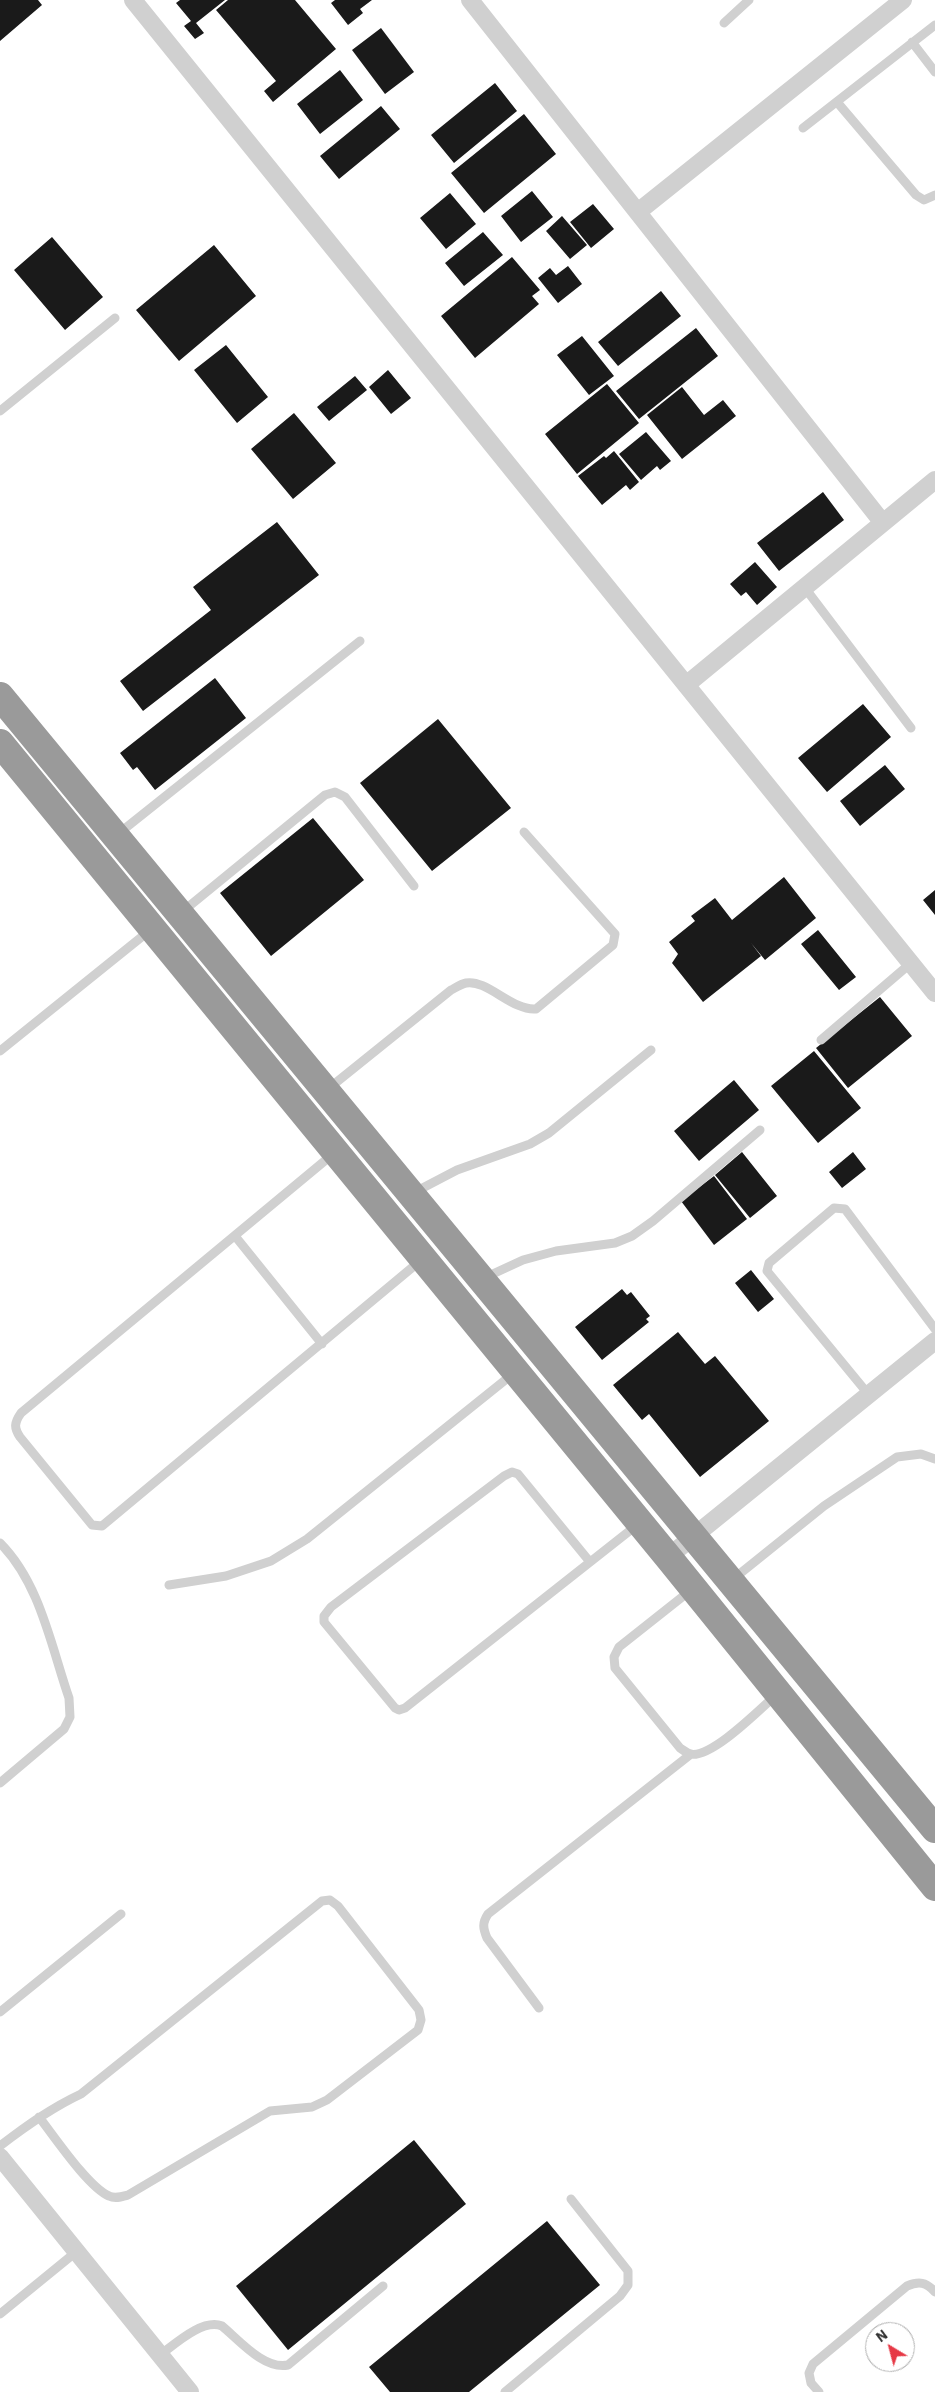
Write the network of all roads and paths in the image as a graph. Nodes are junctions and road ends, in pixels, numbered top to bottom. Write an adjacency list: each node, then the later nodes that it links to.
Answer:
1 (132, 0): 19 (street)
2 (470, 0): 12 (street)
3 (749, 0): 5 (lane)
4 (903, 0): 12 (street)
5 (724, 23)
6 (935, 25): 7 (lane)
7 (912, 42): 8 (lane); 9 (lane)
8 (935, 72)
9 (837, 102): 10 (lane); 11 (lane)
10 (804, 128)
11 (935, 196)
12 (638, 211): 16 (street)
13 (115, 318): 14 (lane)
14 (0, 411)
15 (935, 480): 16 (street)
16 (883, 523): 17 (street)
17 (805, 588): 19 (street); 21 (lane)
18 (360, 640): 24 (lane)
19 (686, 686): 28 (street)
20 (0, 696): 24 (highway)
21 (911, 728)
22 (0, 743): 27 (highway)
23 (524, 832): 33 (lane)
24 (116, 836): 26 (highway)
25 (414, 886): 26 (lane)
26 (180, 914): 33 (highway)
27 (151, 929): 32 (lane); 35 (highway)
28 (911, 964): 29 (street); 30 (lane)
29 (935, 993)
30 (820, 1040)
31 (651, 1050): 36 (lane)
32 (0, 1051)
33 (326, 1091): 36 (highway)
34 (760, 1130): 39 (lane)
35 (336, 1152): 37 (lane); 38 (highway)
36 (411, 1194): 39 (highway)
37 (235, 1236): 42 (lane); 42 (lane)
38 (423, 1258): 42 (lane); 43 (highway)
39 (481, 1279): 47 (highway)
40 (935, 1329): 44 (lane)
41 (935, 1340): 44 (street)
42 (322, 1344)
43 (516, 1371): 46 (highway); 52 (lane)
44 (869, 1395): 47 (street)
45 (935, 1459): 51 (lane)
46 (639, 1522): 49 (highway); 50 (lane)
47 (693, 1536): 49 (street); 51 (highway)
48 (0, 1543): 56 (lane)
49 (668, 1557): 53 (highway)
50 (590, 1562): 50 (lane)
51 (730, 1581): 57 (highway)
52 (169, 1585)
53 (693, 1588): 54 (highway); 55 (lane)
54 (778, 1694): 55 (lane); 58 (highway)
55 (691, 1754): 60 (lane)
56 (0, 1783)
57 (934, 1825)
58 (935, 1887)
59 (121, 1914): 61 (lane)
60 (539, 2008)
61 (0, 2012)
62 (39, 2117): 62 (lane); 63 (lane)
63 (0, 2146)
64 (0, 2158): 66 (street)
65 (571, 2198): 72 (lane)
66 (76, 2252): 69 (lane); 70 (street)
67 (383, 2286): 70 (lane)
68 (935, 2292): 73 (lane)
69 (0, 2314)
70 (160, 2355): 71 (street)
71 (190, 2392)
72 (505, 2392)
73 (819, 2392)

